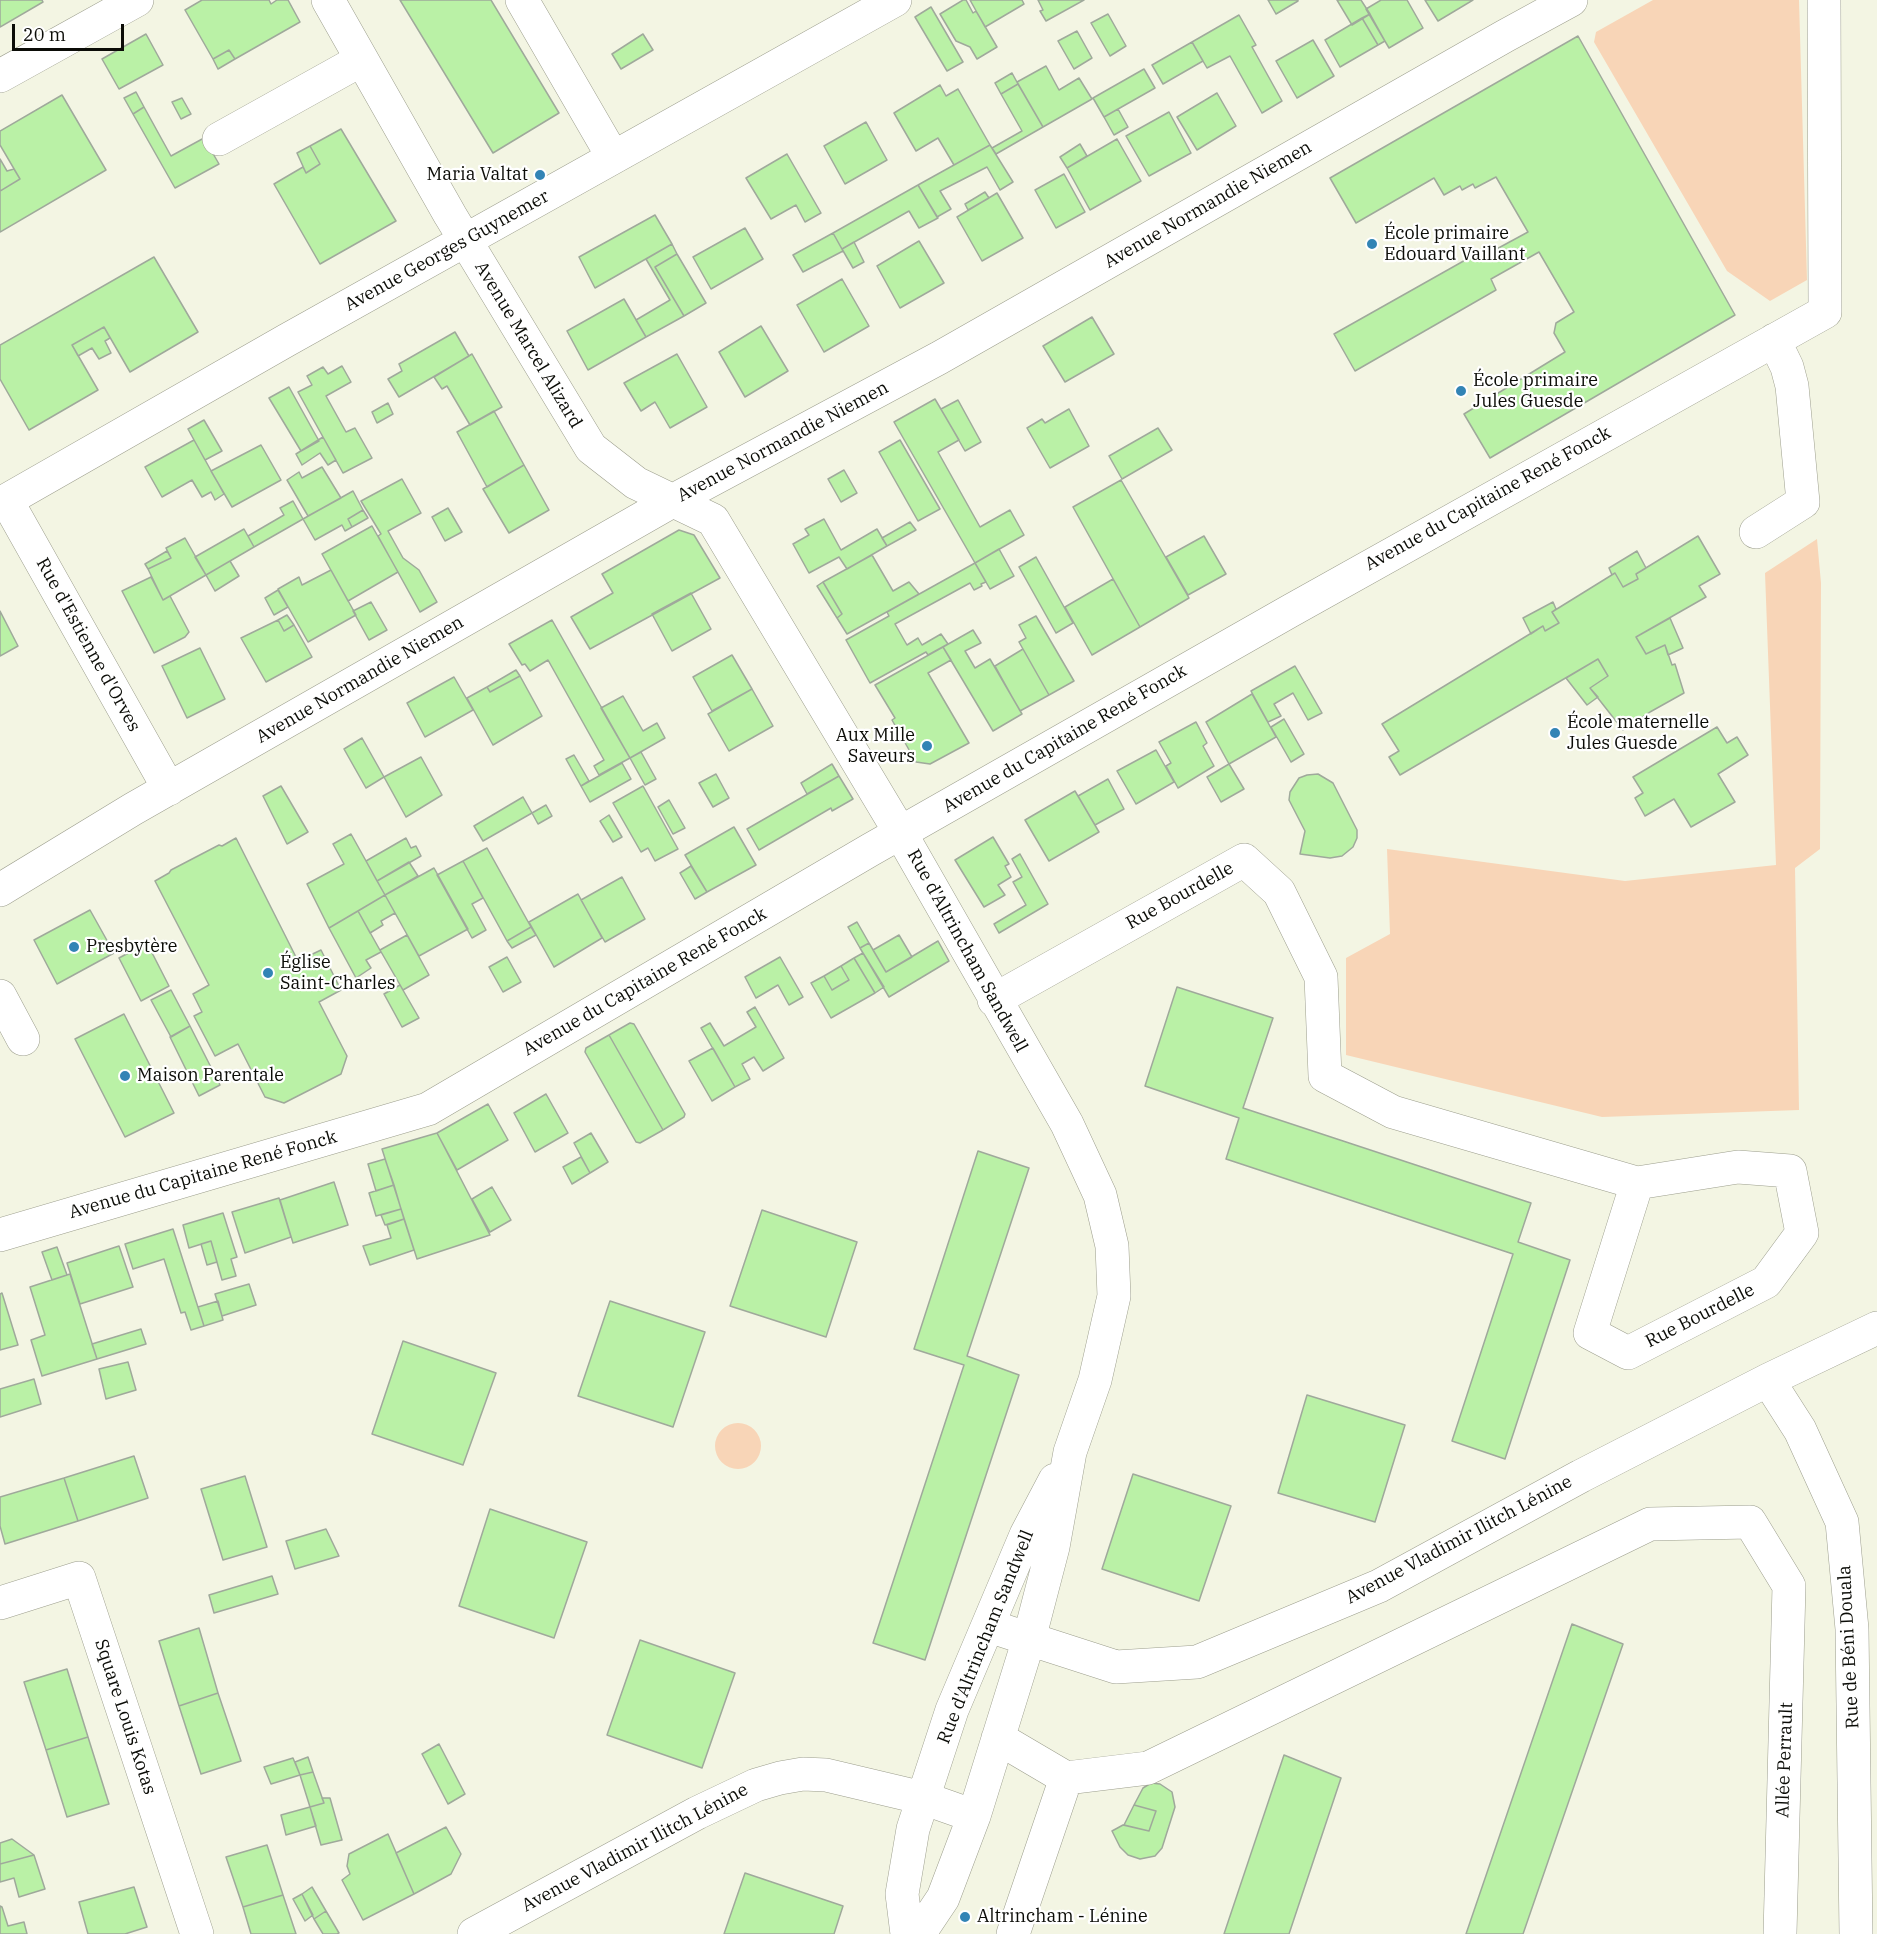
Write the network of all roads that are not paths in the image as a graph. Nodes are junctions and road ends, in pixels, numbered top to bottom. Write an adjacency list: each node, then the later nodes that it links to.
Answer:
1 (137, 0): 8 (street)
2 (328, 0): 7 (street, Avenue Marcel Alizard)
3 (522, 0): 10 (street)
4 (895, 0): 10 (street, Avenue Georges Guynemer)
5 (1571, 0): 13 (street, Avenue Normandie Niemen)
6 (1824, 0): 12 (street, Avenue du Capitaine René Fonck)
7 (361, 60): 9 (street); 11 (street, Avenue Marcel Alizard)
8 (0, 76)
9 (219, 139)
10 (613, 157): 11 (street, Avenue Georges Guynemer)
11 (465, 241): 13 (street, Avenue Marcel Alizard); 14 (street, Avenue Georges Guynemer)
12 (1774, 340): 15 (street); 17 (street, Avenue du Capitaine René Fonck)
13 (674, 500): 16 (street, Avenue Normandie Niemen); 17 (street, Rue d'Altrincham Sandwell)
14 (3, 502): 16 (street, Rue d'Estienne d'Orves)
15 (1756, 532)
16 (169, 789): 18 (street, Avenue Normandie Niemen)
17 (901, 834): 20 (street, Rue d'Altrincham Sandwell); 23 (street, Avenue du Capitaine René Fonck)
18 (0, 890)
19 (0, 996): 21 (street)
20 (994, 1000): 22 (street, Rue Bourdelle); 26 (street, Rue d'Altrincham Sandwell)
21 (23, 1039)
22 (1636, 1183): 22 (street, Rue Bourdelle)
23 (0, 1235)
24 (1877, 1328): 25 (street, Avenue Vladimir Ilitch Lénine)
25 (1767, 1380): 29 (street, Avenue Vladimir Ilitch Lénine); 40 (street, Rue de Béni Douala)
26 (1070, 1452): 28 (street, Rue d'Altrincham Sandwell); 29 (street, Rue d'Altrincham Sandwell)
27 (0, 1603): 34 (street, Square Louis Kotas)
28 (989, 1626): 29 (street, Avenue Vladimir Ilitch Lénine); 32 (street, Rue d'Altrincham Sandwell)
29 (1029, 1639): 30 (street, Rue d'Altrincham Sandwell)
30 (998, 1738): 31 (street); 33 (street, Rue d'Altrincham Sandwell)
31 (1066, 1778): 38 (street); 39 (street, Allée Perrault)
32 (923, 1798): 33 (street, Avenue Vladimir Ilitch Lénine); 35 (street, Avenue Vladimir Ilitch Lénine); 36 (street, Rue d'Altrincham Sandwell)
33 (974, 1816): 37 (street, Rue d'Altrincham Sandwell)
34 (197, 1934)
35 (474, 1934)
36 (907, 1934)
37 (919, 1934)
38 (1013, 1934)
39 (1780, 1934)
40 (1856, 1934)

